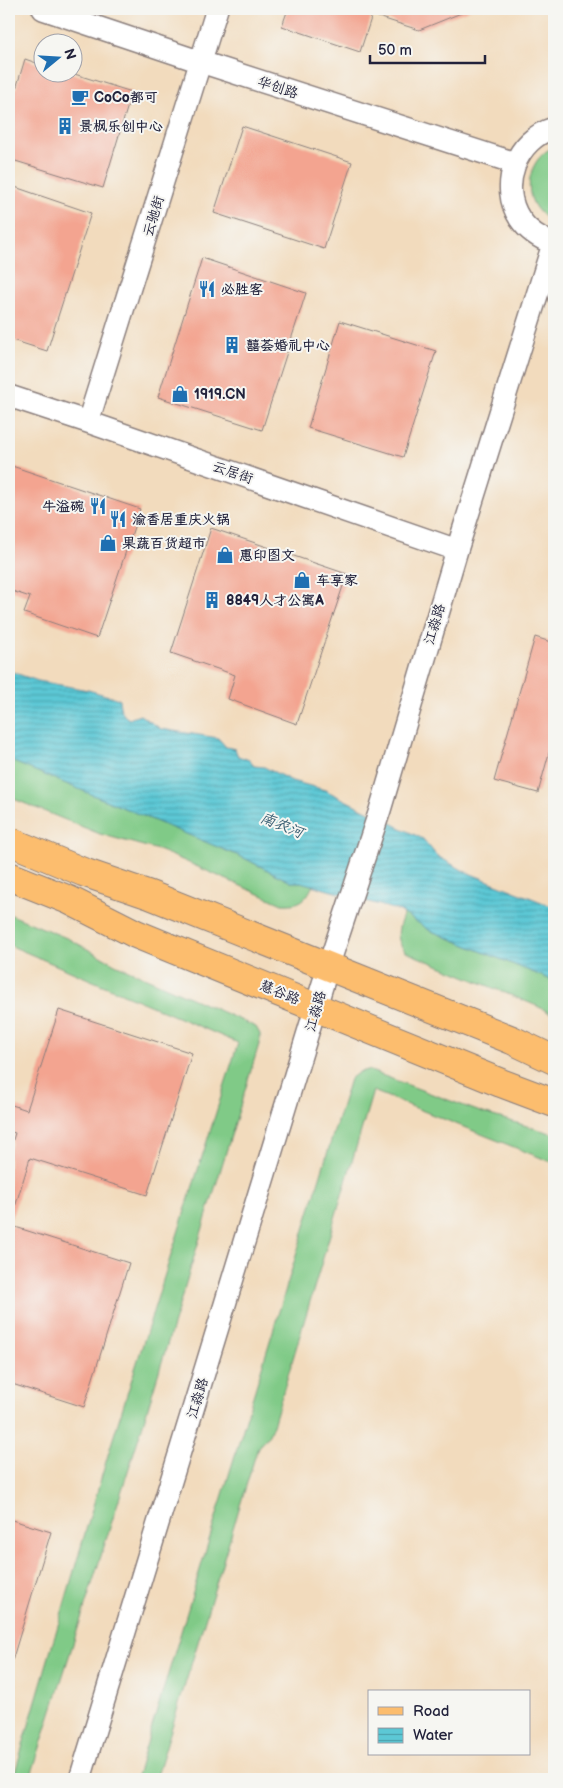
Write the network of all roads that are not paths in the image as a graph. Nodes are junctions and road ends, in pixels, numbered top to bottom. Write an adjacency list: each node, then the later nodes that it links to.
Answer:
1 (43, 9): 3 (street, 华创路)
2 (217, 9): 3 (street, 云驰街)
3 (201, 62): 5 (street, 华创路); 8 (street, 云驰街)
4 (554, 128): 5 (street)
5 (515, 163): 6 (street)
6 (554, 244): 9 (street, 江淼路)
7 (9, 396): 8 (street, 云居街)
8 (88, 422): 9 (street, 云居街)
9 (457, 550): 12 (street, 江淼路)
10 (9, 841): 12 (main road)
11 (9, 876): 13 (main road, 慧谷路)
12 (328, 967): 13 (street, 江淼路); 14 (main road)
13 (317, 1007): 15 (main road, 慧谷路); 16 (street, 江淼路)
14 (554, 1060)
15 (554, 1102)
16 (80, 1779)

